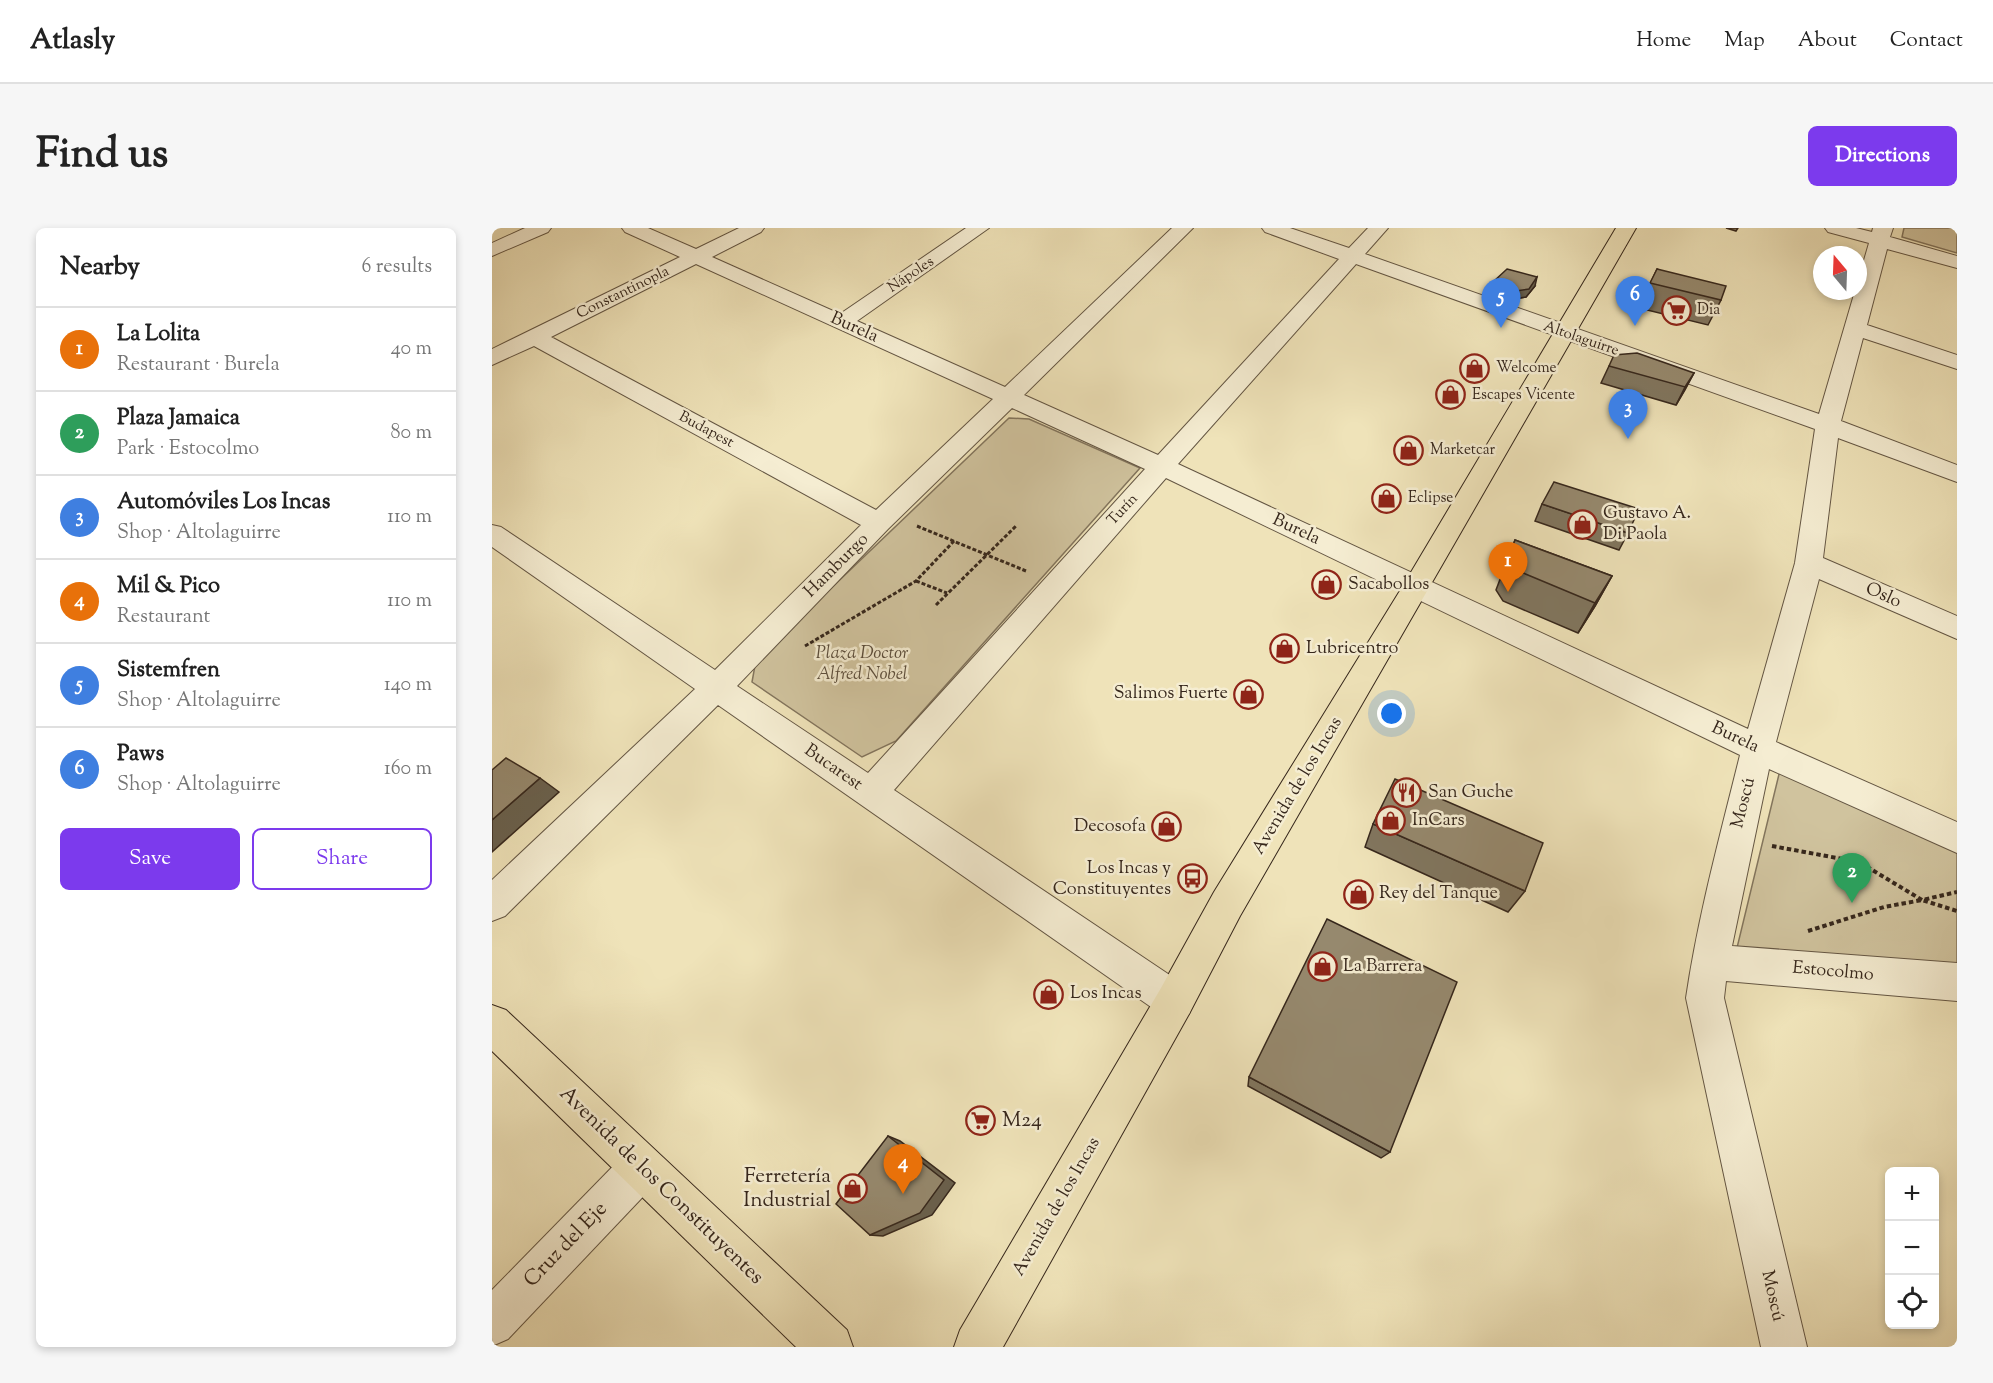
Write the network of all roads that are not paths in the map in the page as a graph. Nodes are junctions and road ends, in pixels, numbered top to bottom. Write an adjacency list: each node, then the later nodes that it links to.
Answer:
1 (541, 228): 11 (street)
2 (632, 228): 13 (street, Burela)
3 (754, 228): 13 (street, Constantinopla)
4 (979, 228): 15 (street, Nápoles)
5 (1183, 228): 21 (street, Hamburgo)
6 (1272, 228): 12 (street, Altolaguirre)
7 (1378, 228): 12 (street, Turín)
8 (1626, 228): 17 (main road, Avenida de los Incas)
9 (1835, 228): 10 (street)
10 (1881, 234): 14 (street); 16 (street, Moscú)
11 (492, 250)
12 (1352, 256): 17 (street, Altolaguirre); 23 (street, Turín)
13 (696, 257): 15 (street, Burela); 18 (street, Constantinopla)
14 (1957, 262)
15 (842, 322): 21 (street, Burela)
16 (1856, 329): 20 (street); 22 (street, Moscú)
17 (1564, 333): 22 (street, Altolaguirre); 28 (main road, Avenida de los Incas)
18 (534, 337): 19 (street, Constantinopla); 25 (street, Budapest)
19 (492, 358)
20 (1957, 362)
21 (1008, 398): 23 (street, Burela); 25 (street, Hamburgo)
22 (1828, 425): 24 (street, Altolaguirre); 27 (street, Moscú)
23 (1163, 466): 28 (street, Burela); 32 (street, Turín)
24 (1957, 474)
25 (884, 518): 30 (street, Hamburgo)
26 (492, 534): 30 (street, Bucarest)
27 (1809, 563): 29 (street, Oslo); 31 (street, Moscú)
28 (1417, 587): 31 (street, Burela); 37 (main road, Avenida de los Incas)
29 (1957, 628)
30 (717, 687): 32 (street, Bucarest); 34 (street, Hamburgo)
31 (1758, 749): 33 (street, Burela); 35 (street, Moscú)
32 (870, 794): 37 (street, Bucarest)
33 (1957, 838)
34 (492, 904)
35 (1710, 962): 36 (street, Estocolmo); 43 (street, Moscú)
36 (1957, 982)
37 (1175, 1000): 42 (main road, Avenida de los Incas)
38 (492, 1024): 39 (main road, Avenida de los Constituyentes)
39 (641, 1168): 40 (street, Cruz del Eje); 41 (main road, Avenida de los Constituyentes)
40 (492, 1323)
41 (814, 1342)
42 (977, 1347)
43 (1784, 1347)

